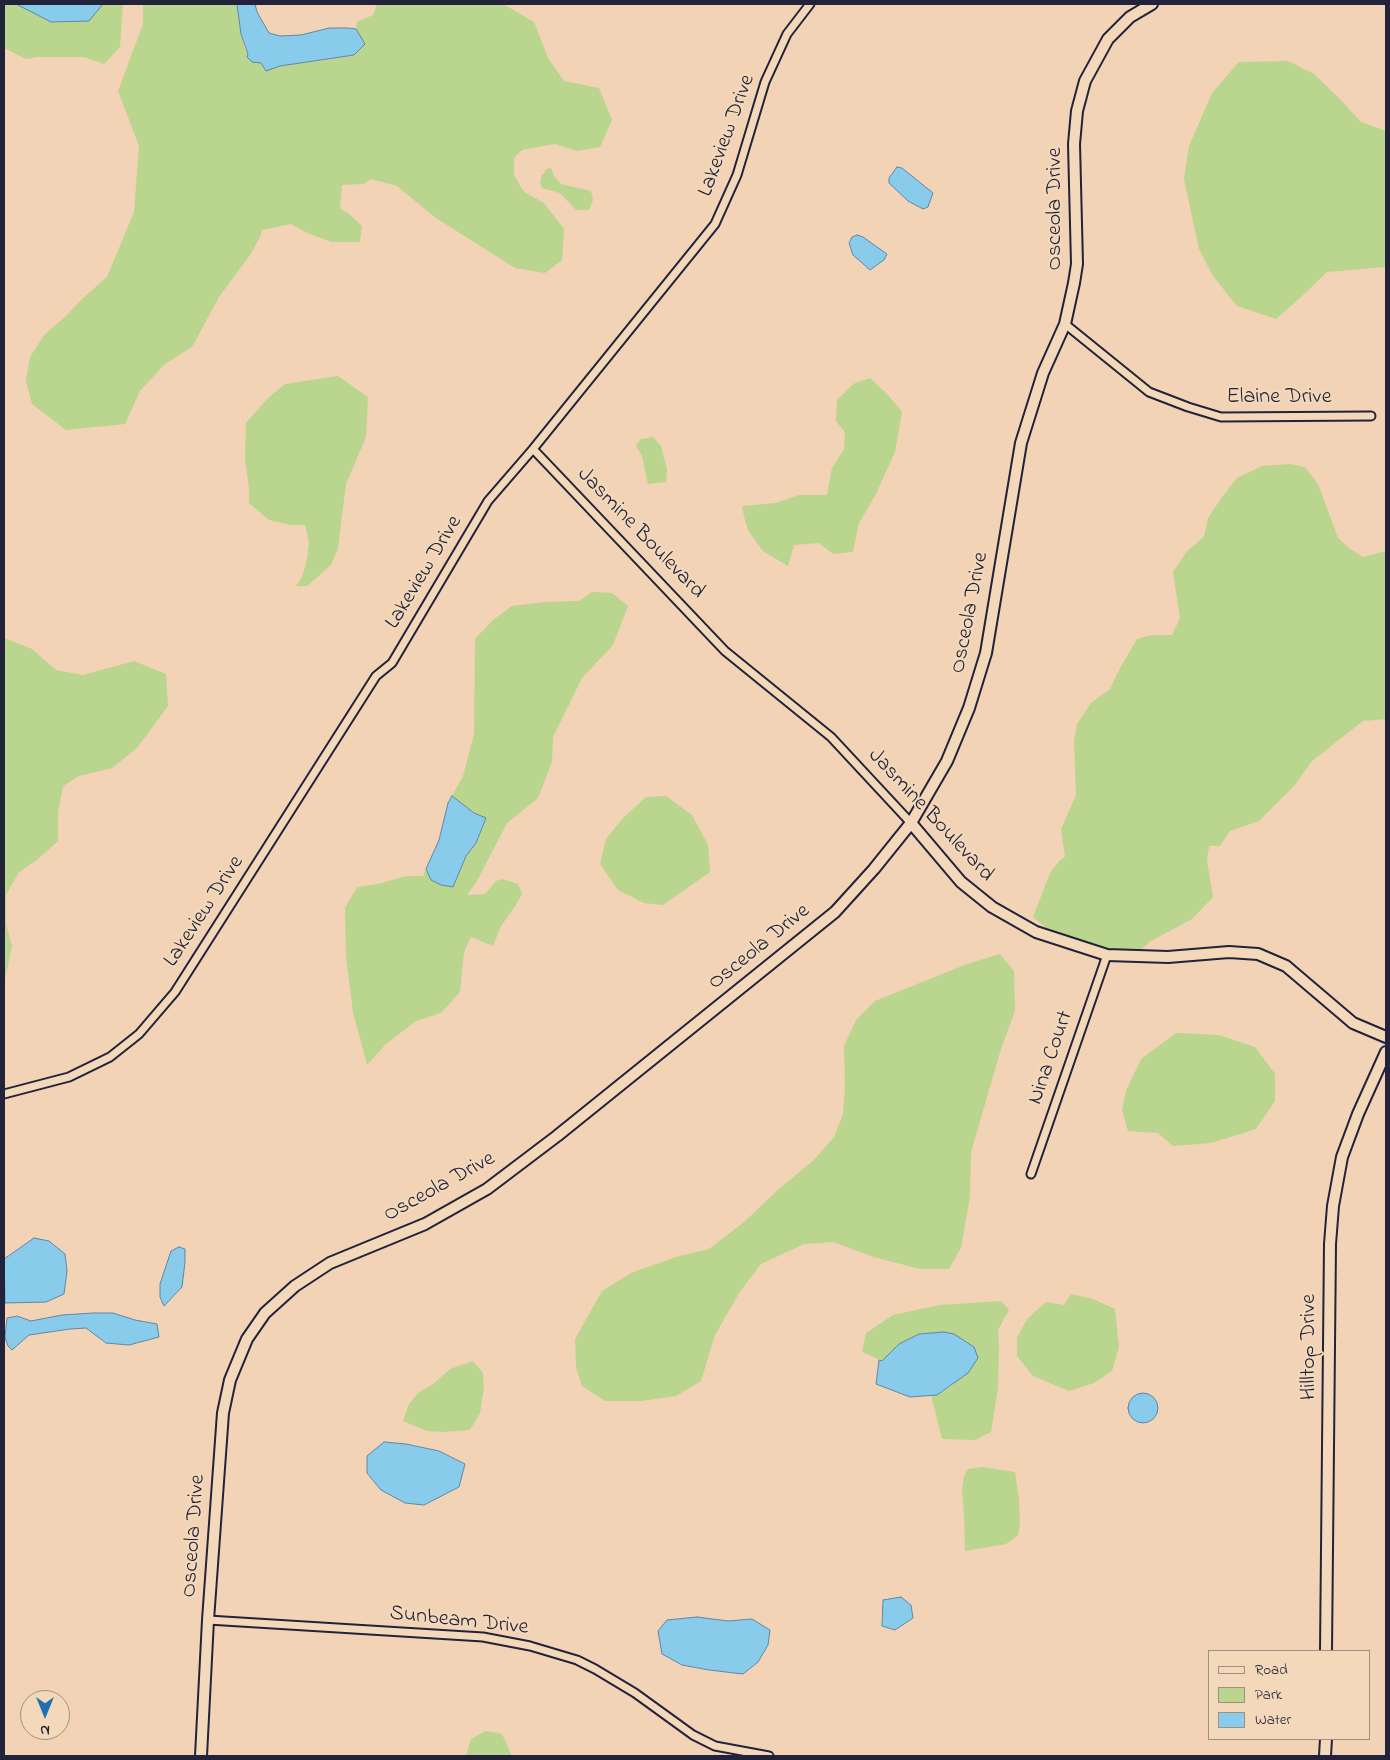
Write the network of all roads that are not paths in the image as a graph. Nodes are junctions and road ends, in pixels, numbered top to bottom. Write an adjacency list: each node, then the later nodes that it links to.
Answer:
1 (810, 4): 5 (street, Lakeview Drive)
2 (1152, 4): 3 (street, Osceola Drive)
3 (1065, 324): 4 (street, Elaine Drive); 6 (street, Osceola Drive)
4 (1371, 416)
5 (532, 449): 6 (street, Jasmine Boulevard); 10 (street, Lakeview Drive)
6 (911, 823): 7 (street, Jasmine Boulevard); 12 (street, Osceola Drive)
7 (1107, 955): 8 (street, Jasmine Boulevard); 11 (street, Nina Court)
8 (1386, 1037)
9 (1386, 1052): 13 (street, Hilltop Drive)
10 (4, 1094)
11 (1031, 1174)
12 (208, 1620): 15 (street, Osceola Drive); 16 (street, Sunbeam Drive)
13 (1326, 1650)
14 (1326, 1740): 17 (street)
15 (201, 1756)
16 (769, 1756)
17 (1325, 1756)

